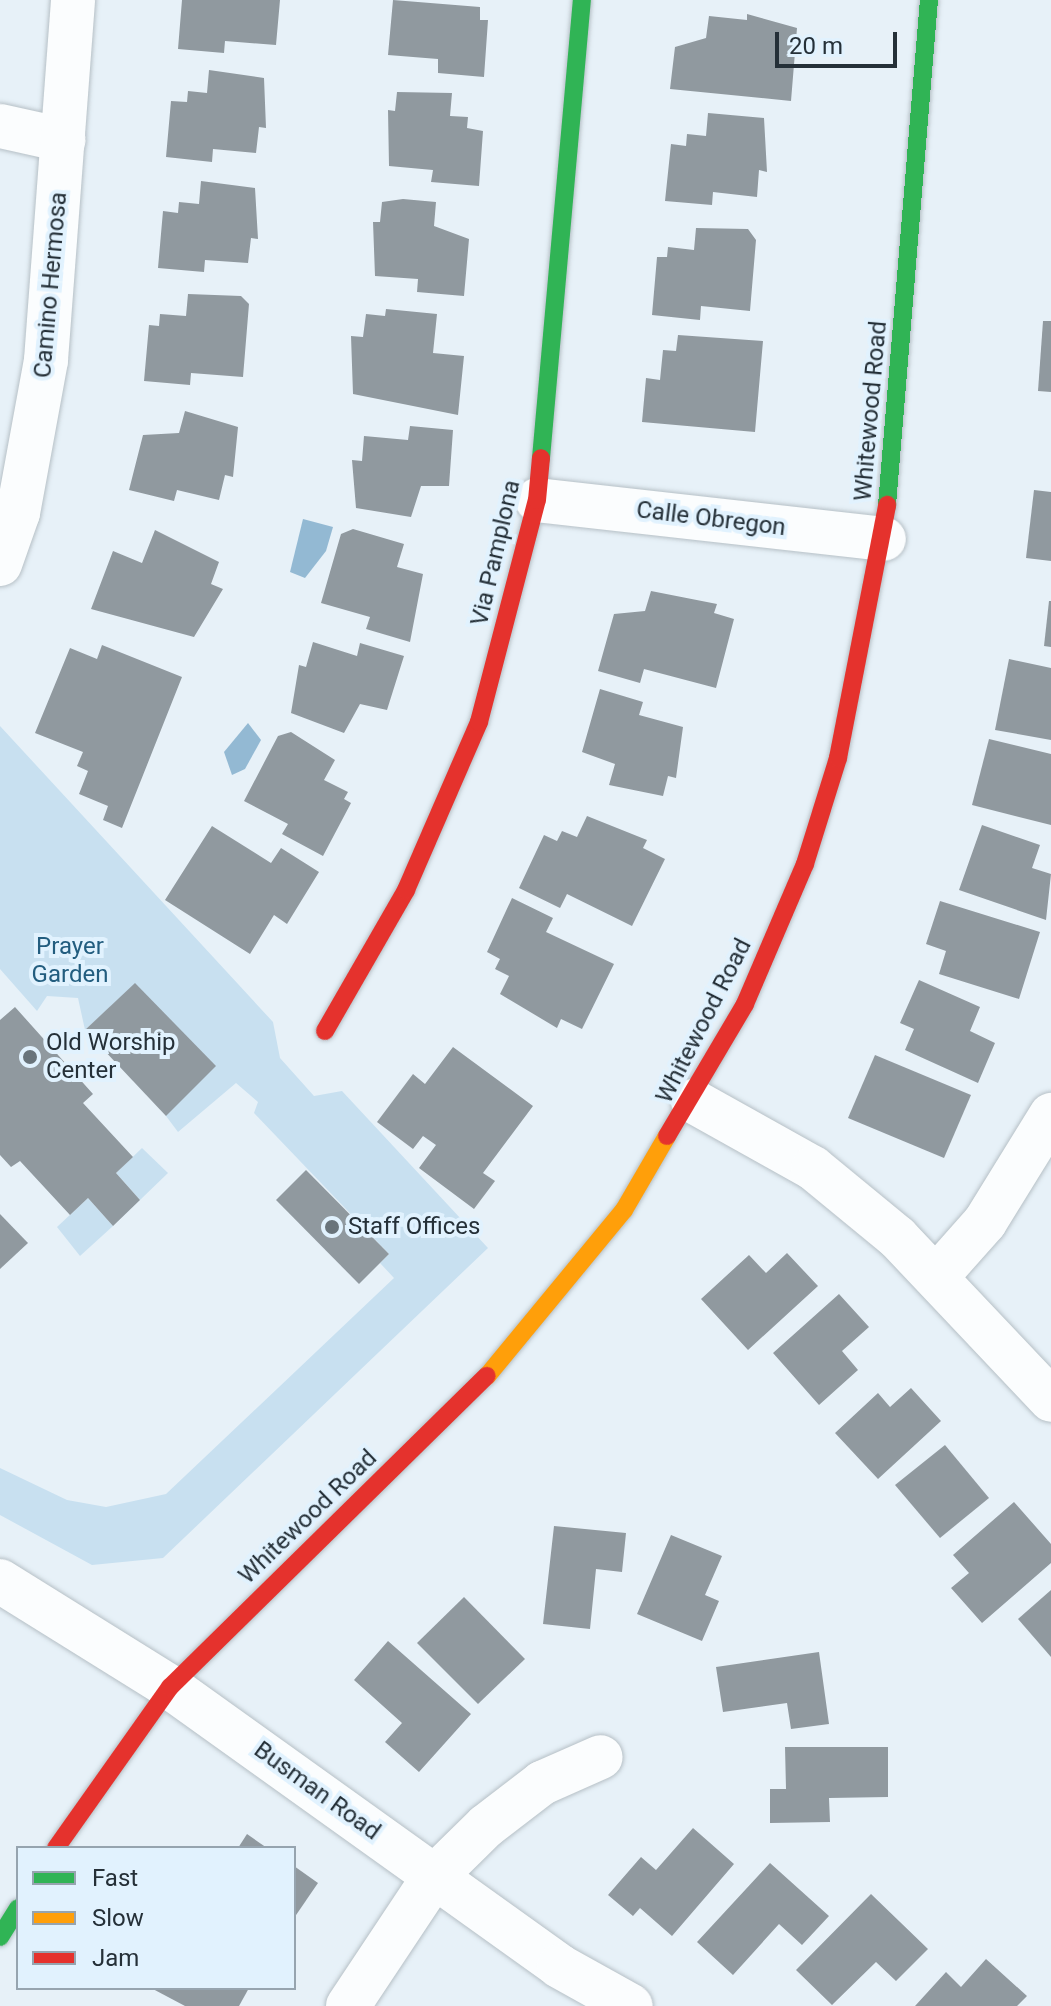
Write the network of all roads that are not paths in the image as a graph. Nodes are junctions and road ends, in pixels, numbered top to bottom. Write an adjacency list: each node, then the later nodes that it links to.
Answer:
1 (73, 0): 5 (street, Camino Hermosa)
2 (582, 0): 6 (main road, Via Pamplona)
3 (929, 0): 7 (main road, Whitewood Road)
4 (0, 126): 5 (street)
5 (63, 140): 8 (street, Camino Hermosa)
6 (537, 500): 7 (street, Calle Obregon); 9 (main road, Via Pamplona)
7 (884, 539): 10 (main road, Whitewood Road)
8 (0, 564)
9 (325, 1031)
10 (693, 1101): 12 (street); 15 (main road, Whitewood Road)
11 (1051, 1115): 12 (street)
12 (938, 1275): 13 (street)
13 (1051, 1400)
14 (0, 1581): 15 (street, Busman Road)
15 (170, 1687): 17 (main road, Whitewood Road); 18 (street, Busman Road)
16 (601, 1757): 18 (street)
17 (57, 1846)
18 (433, 1878): 21 (street); 22 (street, Busman Road)
19 (16, 1911): 20 (main road)
20 (0, 1937)
21 (348, 2006)
22 (631, 2006)

